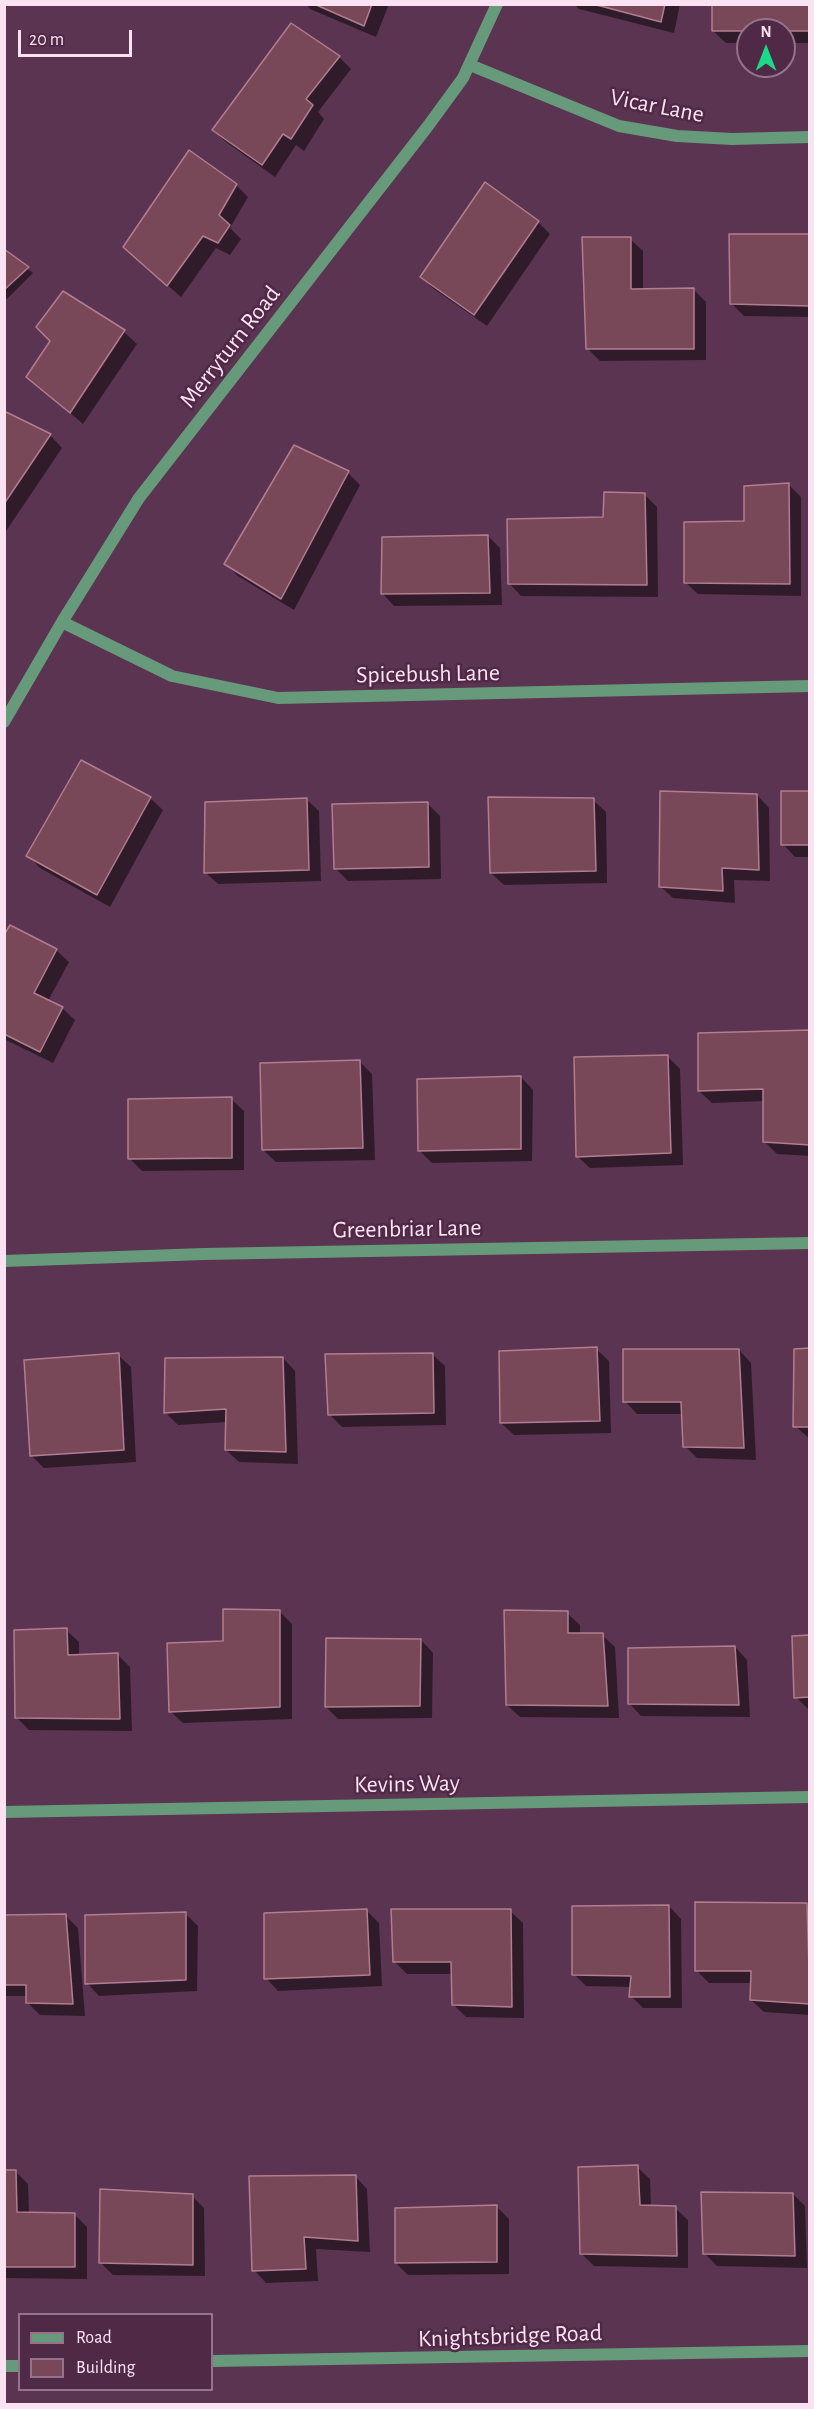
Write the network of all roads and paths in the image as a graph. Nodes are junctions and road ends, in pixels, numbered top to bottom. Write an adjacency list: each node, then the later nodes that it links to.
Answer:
1 (497, 4): 2 (street, Merryturn Road)
2 (470, 65): 3 (street, Vicar Lane); 4 (street, Merryturn Road)
3 (810, 137)
4 (62, 622): 5 (street, Spicebush Lane); 6 (street, Merryturn Road)
5 (810, 686)
6 (4, 722)
7 (810, 1243): 8 (street, Greenbriar Lane)
8 (4, 1261)
9 (810, 1797): 10 (street, Kevins Way)
10 (4, 1812)
11 (810, 2351): 12 (street, Knightsbridge Road)
12 (213, 2361)

